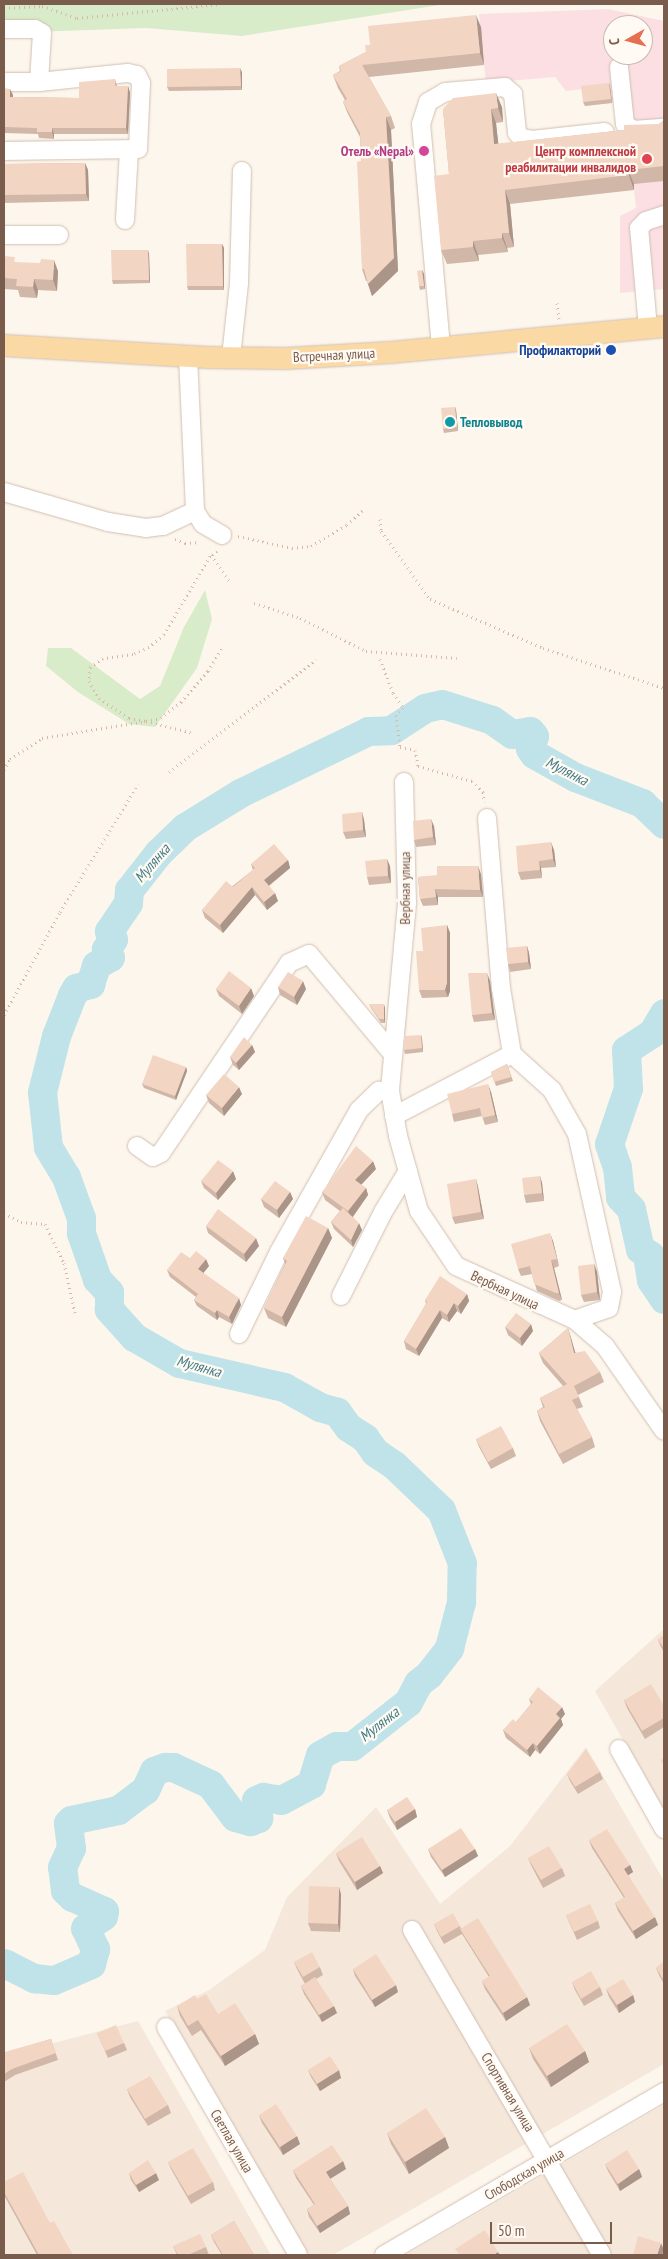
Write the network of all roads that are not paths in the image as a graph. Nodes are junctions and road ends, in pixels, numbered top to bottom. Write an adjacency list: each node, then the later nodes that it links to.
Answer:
1 (4, 29): 4 (street)
2 (619, 66): 5 (street)
3 (4, 82): 4 (street)
4 (39, 82): 8 (street)
5 (664, 128)
6 (605, 132): 16 (street)
7 (4, 150): 8 (street)
8 (129, 150): 11 (street)
9 (242, 171): 18 (street)
10 (664, 215): 14 (street)
11 (125, 220)
12 (59, 235): 13 (street)
13 (4, 236)
14 (656, 327): 16 (main road, Встречная улица)
15 (4, 345): 17 (main road, Встречная улица)
16 (441, 348): 18 (main road, Встречная улица)
17 (188, 356): 18 (main road, Встречная улица); 20 (street)
18 (231, 357)
19 (4, 492): 20 (street)
20 (195, 511): 21 (street)
21 (227, 539)
22 (404, 782): 24 (street, Вербная улица)
23 (487, 818): 25 (street)
24 (394, 1054): 26 (street, Вербная улица); 28 (street)
25 (512, 1054): 27 (street); 31 (street)
26 (390, 1091): 27 (street, Вербная улица); 32 (street)
27 (394, 1116): 29 (street, Вербная улица)
28 (137, 1146)
29 (408, 1171): 30 (street); 31 (street, Вербная улица)
30 (341, 1296)
31 (574, 1320): 33 (street, Вербная улица)
32 (239, 1334)
33 (664, 1431)
34 (619, 1749): 35 (street)
35 (664, 1829)
36 (412, 1930): 39 (street, Спортивная улица)
37 (166, 2027): 40 (street, Светлая улица)
38 (664, 2092): 39 (street, Слободская улица)
39 (548, 2160): 41 (street, Слободская улица); 42 (street, Спортивная улица)
40 (298, 2255)
41 (384, 2255)
42 (602, 2255)

